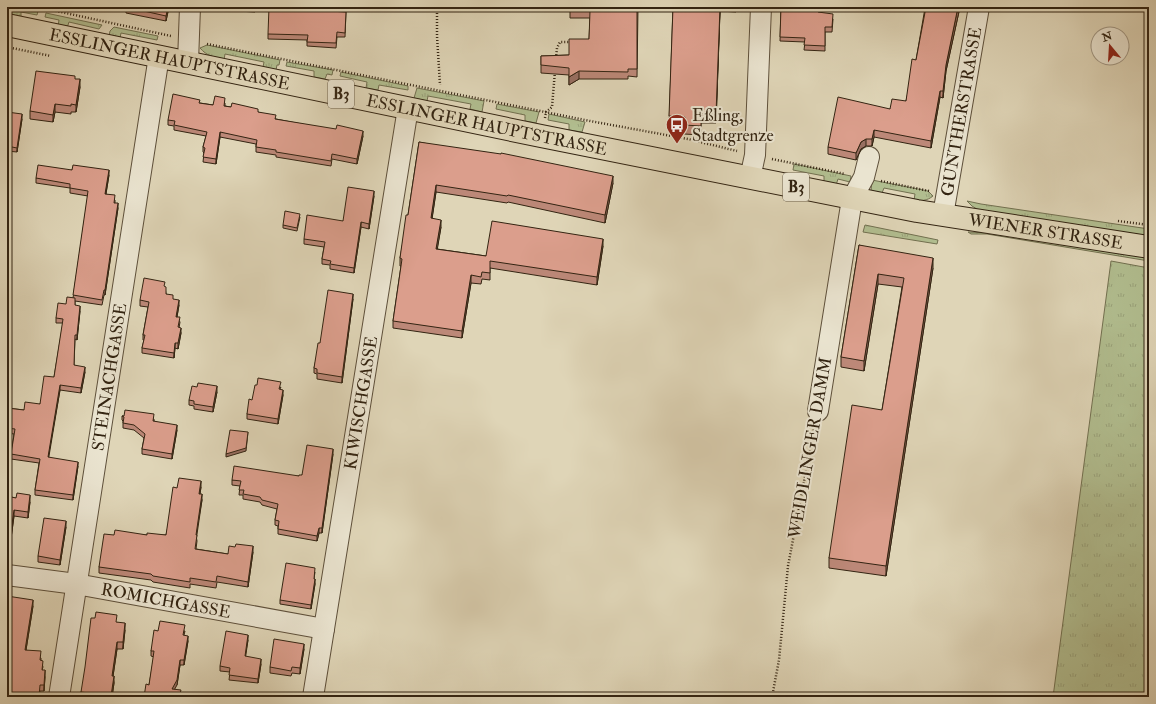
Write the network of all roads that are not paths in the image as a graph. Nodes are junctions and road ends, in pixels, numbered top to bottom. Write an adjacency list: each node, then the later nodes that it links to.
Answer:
1 (190, 7): 6 (street)
2 (761, 7): 9 (street)
3 (979, 7): 11 (street, GUNTHERSTRASSE)
4 (7, 25): 5 (main road, ESSLINGER HAUPTSTRASSE / B3)
5 (159, 56): 6 (main road, ESSLINGER HAUPTSTRASSE / B3); 15 (street, STEINACHGASSE)
6 (188, 62): 7 (main road, ESSLINGER HAUPTSTRASSE / B3)
7 (408, 108): 9 (main road, ESSLINGER HAUPTSTRASSE / B3); 16 (street, KIWISCHGASSE)
8 (869, 157): 10 (street, WEIDLINGER DAMM)
9 (750, 178): 10 (main road, ESSLINGER HAUPTSTRASSE / B3)
10 (852, 199): 11 (main road, ESSLINGER HAUPTSTRASSE / B3); 13 (street, WEIDLINGER DAMM)
11 (943, 215): 12 (main road, WIENER STRASSE / B3)
12 (1149, 247)
13 (818, 411)
14 (7, 575): 15 (street, ROMICHGASSE)
15 (76, 584): 16 (street, ROMICHGASSE); 17 (street, STEINACHGASSE)
16 (324, 629): 18 (street, KIWISCHGASSE)
17 (58, 697)
18 (313, 697)

